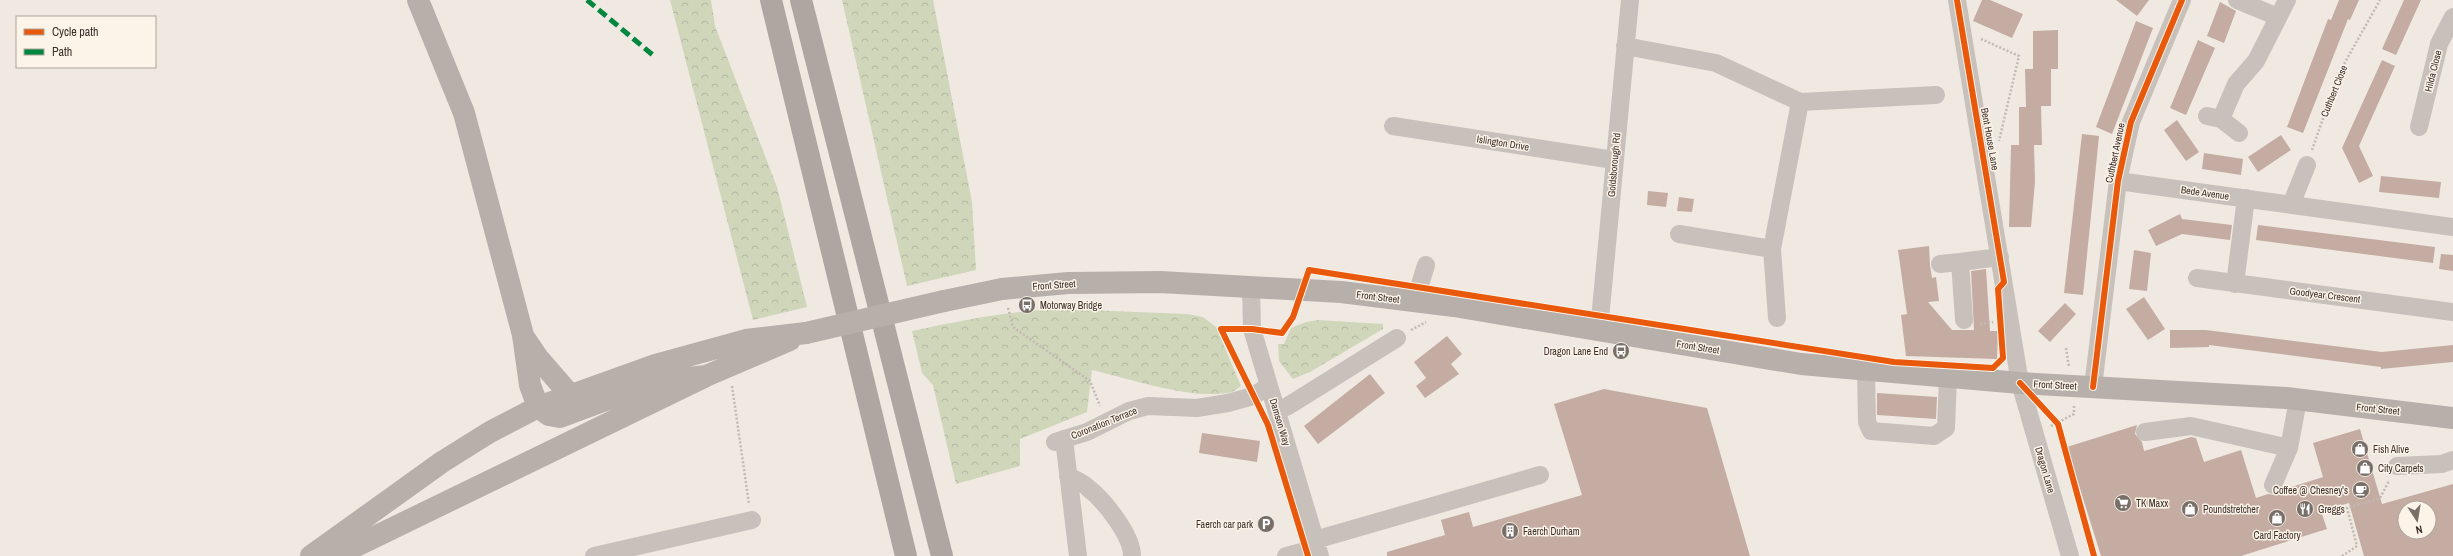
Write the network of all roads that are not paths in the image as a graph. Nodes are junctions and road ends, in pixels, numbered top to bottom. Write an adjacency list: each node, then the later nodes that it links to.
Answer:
1 (418, 0): 38 (main road)
2 (771, 0): 65 (highway)
3 (801, 0): 66 (highway)
4 (1630, 0): 11 (street, Goldsborough Rd)
5 (1957, 0): 25 (street, Bent House Lane)
6 (2182, 0): 19 (street, Cuthbert Avenue)
7 (2237, 0): 9 (street)
8 (2286, 0): 9 (street)
9 (2278, 17): 16 (street)
10 (2453, 17): 15 (street, Hilda Close)
11 (1625, 46): 13 (street); 17 (street, Goldsborough Rd)
12 (1936, 95): 13 (street)
13 (1800, 102): 24 (street)
14 (1392, 126): 17 (street, Islington Drive)
15 (2419, 127)
16 (2239, 133)
17 (1614, 160): 36 (street, Goldsborough Rd)
18 (2307, 165): 21 (street)
19 (2118, 181): 20 (street, Bede Avenue); 45 (street, Cuthbert Avenue)
20 (2246, 198): 21 (street, Bede Avenue); 30 (street)
21 (2291, 204): 22 (street, Bede Avenue)
22 (2453, 227)
23 (1679, 234): 24 (street)
24 (1772, 249): 34 (street)
25 (2000, 257): 26 (street); 43 (street, Bent House Lane)
26 (1960, 262): 27 (street); 35 (street)
27 (1940, 264)
28 (1426, 265): 32 (street)
29 (2197, 278): 30 (street, Goodyear Crescent)
30 (2235, 284): 33 (street, Goodyear Crescent)
31 (1251, 286): 32 (main road, Front Street); 37 (main road, Front Street, bridge); 44 (street, Damson Way)
32 (1414, 301): 36 (main road, Front Street)
33 (2453, 312)
34 (1777, 318)
35 (1964, 320)
36 (1599, 330): 40 (main road, Front Street)
37 (806, 333): 41 (main road); 47 (main road)
38 (523, 335): 47 (main road); 48 (main road)
39 (1397, 338): 49 (street)
40 (1866, 371): 42 (main road, Front Street); 42 (street)
41 (706, 376): 47 (main road); 52 (main road)
42 (1948, 378): 43 (main road, Front Street)
43 (2020, 383): 45 (main road, Front Street); 70 (street, Dragon Lane)
44 (1269, 386): 49 (street, Damson Way); 57 (street, Coronation Terrace)
45 (2093, 387): 46 (main road, Front Street)
46 (2298, 400): 50 (main road, Front Street); 53 (street)
47 (573, 404): 48 (main road); 52 (main road)
48 (538, 407): 60 (main road)
49 (1277, 411): 61 (street, Damson Way)
50 (2453, 418)
51 (2145, 432): 53 (street)
52 (559, 446): 60 (main road)
53 (2289, 448): 58 (street)
54 (2453, 460): 55 (street)
55 (2397, 466)
56 (1540, 475): 61 (street)
57 (1068, 476): 67 (street); 68 (street)
58 (2273, 485)
59 (752, 520): 64 (street)
60 (354, 544): 62 (main road); 63 (main road)
61 (1317, 548): 69 (street)
62 (311, 556)
63 (330, 556)
64 (594, 556)
65 (906, 556)
66 (942, 556)
67 (1078, 556)
68 (1132, 556)
69 (1286, 556)
70 (2070, 556)

